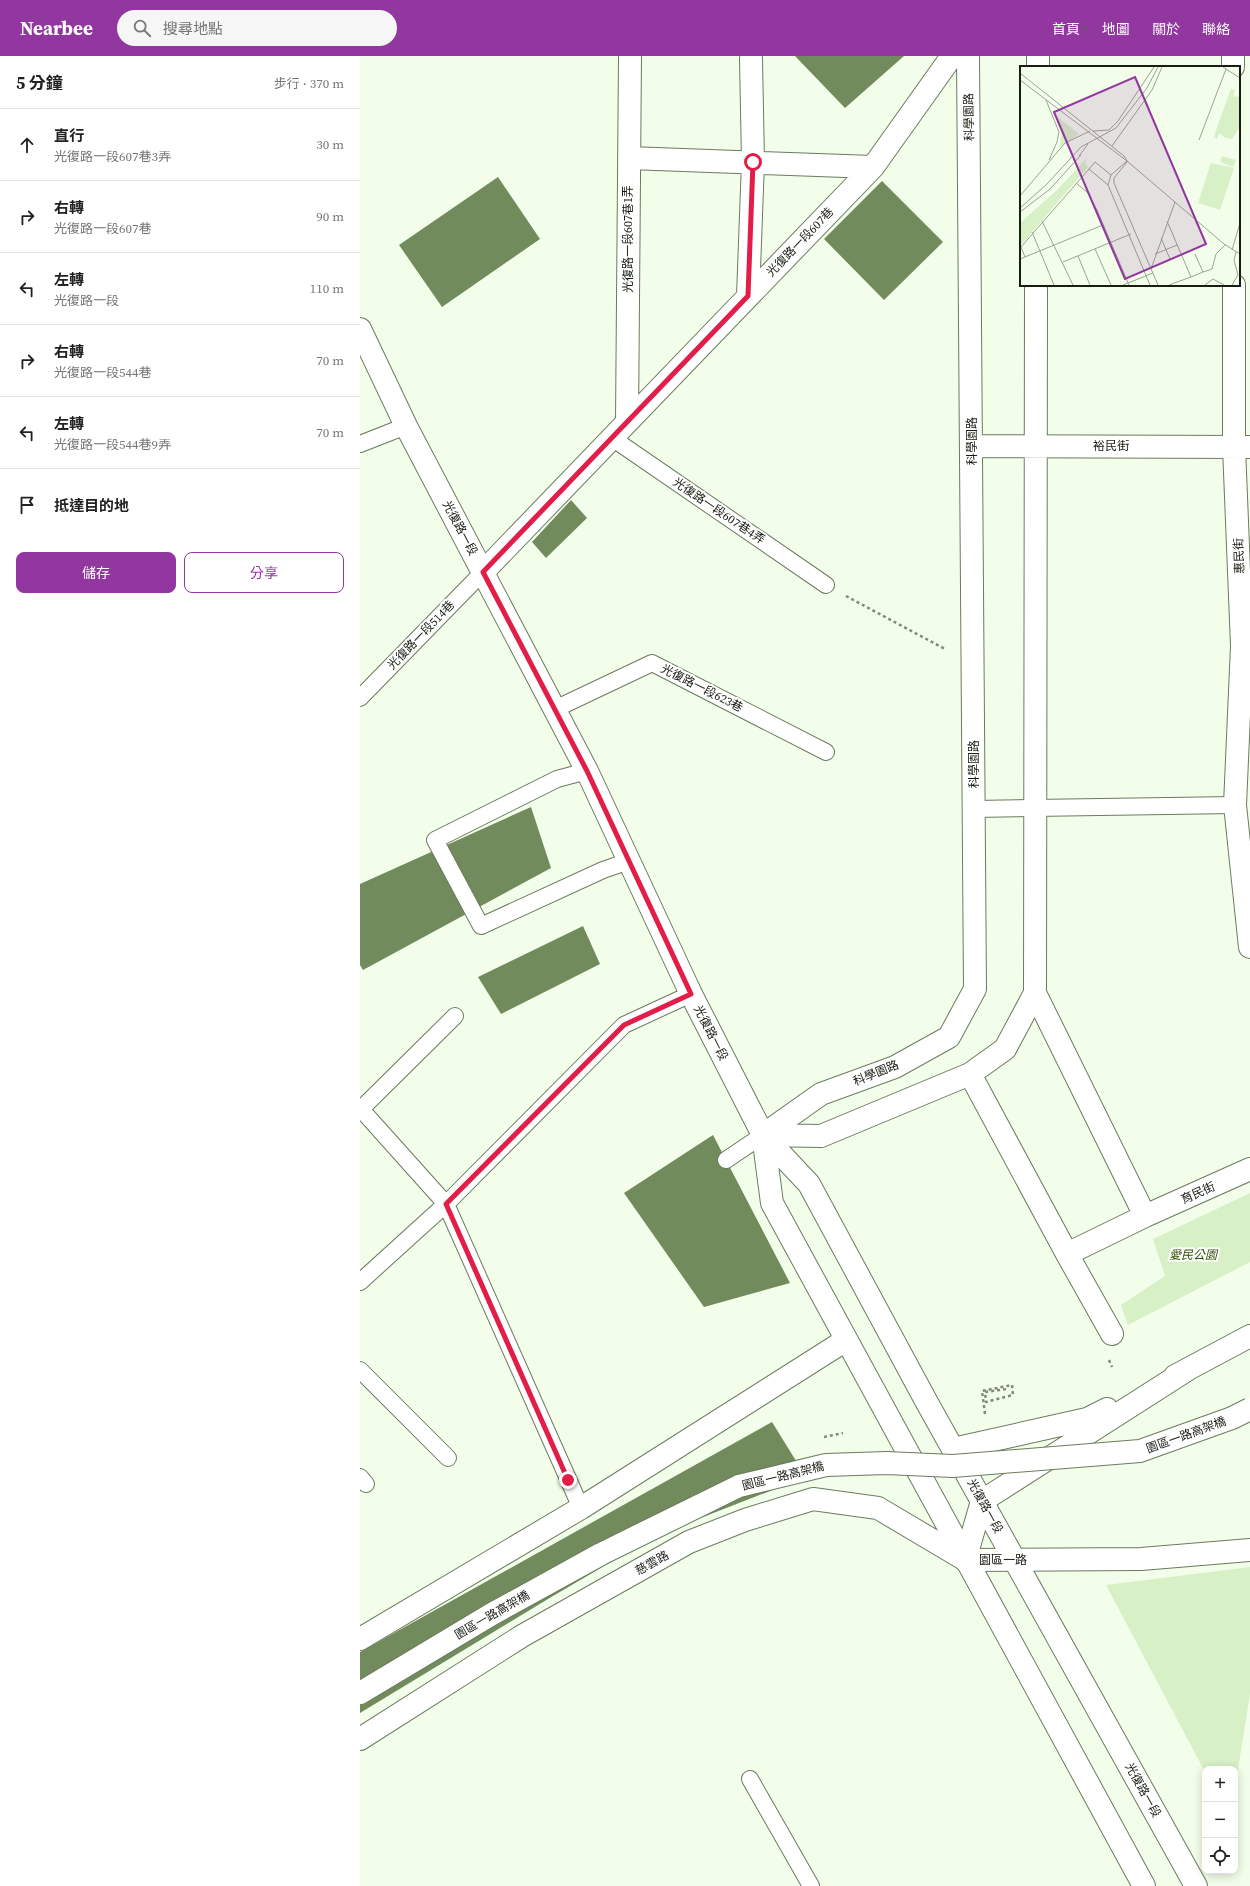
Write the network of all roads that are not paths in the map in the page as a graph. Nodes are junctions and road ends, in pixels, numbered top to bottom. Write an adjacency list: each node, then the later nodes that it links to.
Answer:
1 (630, 56): 5 (street, 光復路一段607巷1弄)
2 (952, 56): 7 (street, 光復路一段607巷)
3 (968, 56): 17 (street, 科學園路)
4 (751, 59): 6 (street)
5 (629, 158): 6 (street); 12 (street, 光復路一段607巷1弄)
6 (753, 162): 7 (street); 10 (street)
7 (873, 166): 10 (street, 光復路一段607巷)
8 (1036, 286): 16 (street)
9 (1234, 286): 18 (street, 惠民街)
10 (748, 296): 12 (street, 光復路一段607巷)
11 (360, 329): 13 (street, 光復路一段)
12 (627, 422): 14 (street, 光復路一段607巷)
13 (406, 426): 15 (lane); 19 (street, 光復路一段)
14 (612, 438): 19 (street, 光復路一段607巷); 20 (lane, 光復路一段607巷4弄)
15 (360, 444)
16 (1035, 445): 17 (street, 裕民街); 18 (street, 裕民街); 27 (street)
17 (972, 446): 28 (street, 科學園路)
18 (1242, 447): 21 (street, 惠民街)
19 (483, 572): 22 (lane, 光復路一段514巷); 23 (street, 光復路一段)
20 (826, 585)
21 (1246, 646): 26 (street, 惠民街)
22 (360, 698)
23 (555, 709): 24 (lane, 光復路一段623巷); 25 (street, 光復路一段)
24 (826, 752)
25 (587, 771): 29 (street, 光復路一段); 29 (lane)
26 (1235, 805): 27 (lane); 30 (street, 惠民街)
27 (1036, 808): 28 (lane); 31 (street)
28 (974, 809): 36 (street, 科學園路)
29 (629, 860): 32 (street, 光復路一段)
30 (1250, 947)
31 (1035, 993): 34 (street); 40 (street)
32 (691, 994): 36 (street, 光復路一段); 39 (lane)
33 (455, 1016): 35 (lane)
34 (970, 1074): 36 (street); 41 (street)
35 (360, 1108): 39 (lane)
36 (763, 1135): 37 (lane); 46 (street, 光復路一段); 50 (street, 光復路一段)
37 (726, 1160)
38 (1250, 1169): 40 (street, 育民街)
39 (446, 1204): 42 (lane); 53 (lane)
40 (1145, 1216): 41 (street)
41 (1067, 1254): 44 (street)
42 (360, 1282)
43 (1250, 1326): 48 (lane)
44 (1112, 1334)
45 (1250, 1336): 48 (street)
46 (846, 1340): 53 (street); 55 (street, 光復路一段)
47 (360, 1370): 51 (lane)
48 (1187, 1370): 50 (street); 52 (street)
49 (1250, 1409): 58 (street, 園區一路高架橋, bridge)
50 (953, 1449): 52 (street, 光復路一段)
51 (448, 1458)
52 (982, 1501): 55 (street, 園區一路); 56 (street, 光復路一段)
53 (581, 1508): 57 (street)
54 (1250, 1550): 56 (street, 園區一路)
55 (965, 1560): 56 (street, 園區一路); 59 (street, 慈雲路); 62 (street, 光復路一段)
56 (1015, 1560): 63 (street, 光復路一段)
57 (360, 1638)
58 (360, 1693)
59 (360, 1740)
60 (750, 1779): 61 (lane)
61 (811, 1886)
62 (1144, 1886)
63 (1196, 1886)

